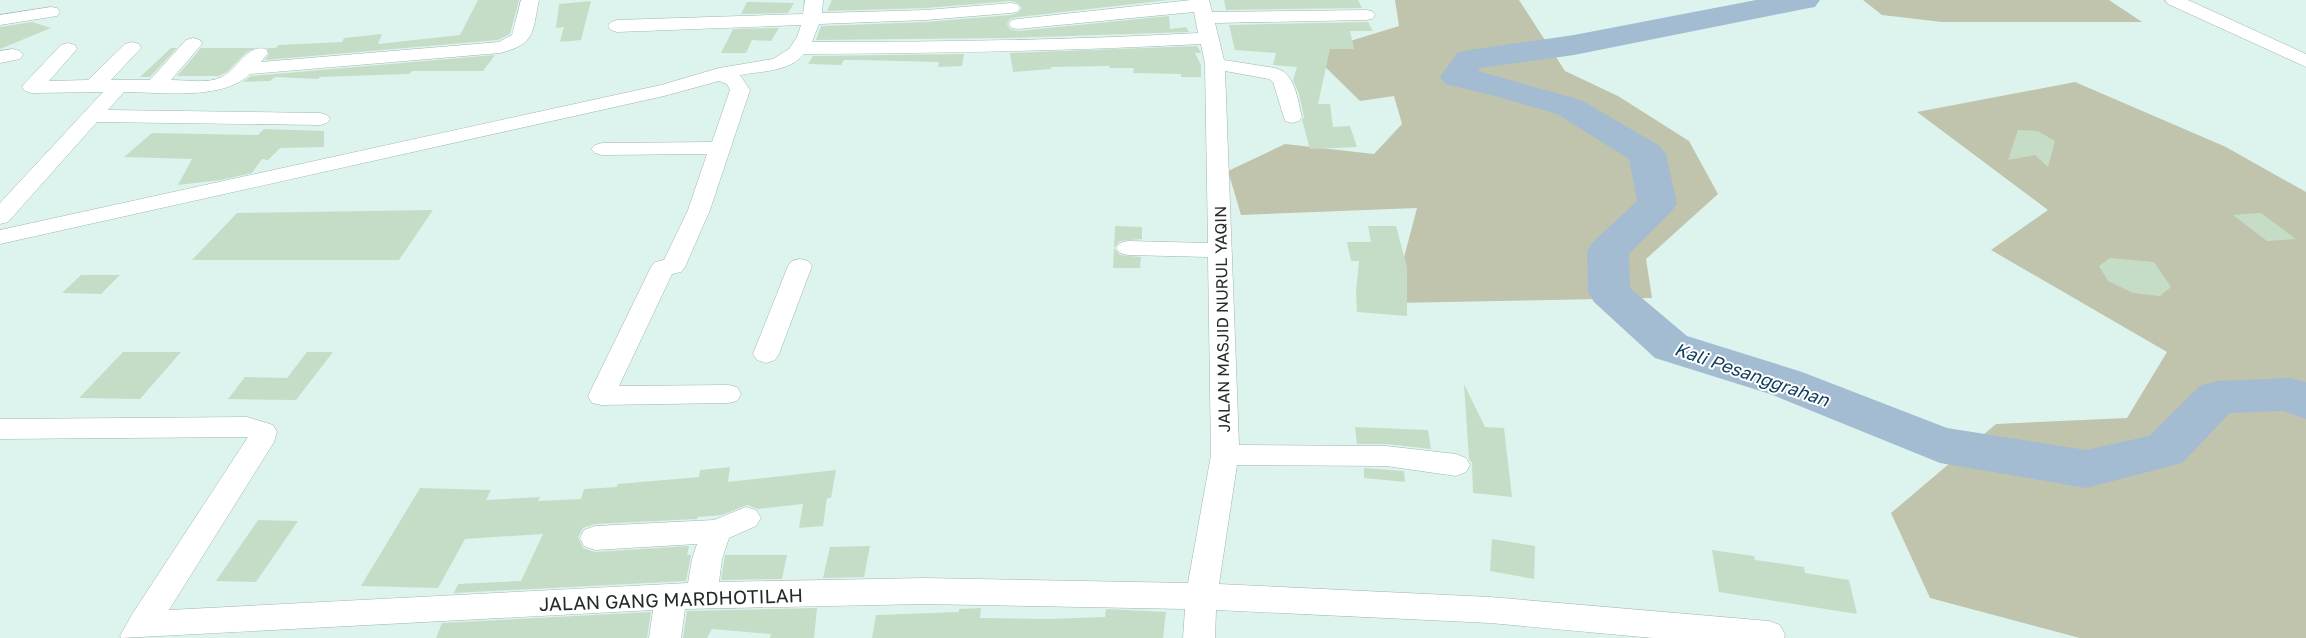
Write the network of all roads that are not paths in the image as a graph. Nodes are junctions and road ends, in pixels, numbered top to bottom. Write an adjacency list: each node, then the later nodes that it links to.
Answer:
1 (531, 0): 22 (street)
2 (2174, 0): 20 (street)
3 (813, 10): 6 (street); 11 (street); 17 (street)
4 (51, 12): 9 (street)
5 (974, 12): 6 (street); 10 (street); 15 (street)
6 (926, 15): 14 (street)
7 (1204, 15): 8 (street); 10 (street); 12 (street); 21 (street, JALAN MASJID NURUL YAQIN)
8 (1366, 15)
9 (0, 20)
10 (1048, 22): 12 (street)
11 (617, 26)
12 (1046, 43): 15 (street)
13 (193, 44): 25 (street)
14 (921, 47): 15 (street); 17 (street)
15 (977, 47)
16 (132, 48): 26 (street)
17 (801, 48): 23 (street)
18 (68, 49): 26 (street)
19 (259, 54): 22 (street)
20 (2306, 62)
21 (1215, 64): 28 (street); 35 (street, JALAN MASJID NURUL YAQIN)
22 (244, 69): 25 (street)
23 (720, 74): 30 (street); 33 (street)
24 (120, 86): 25 (street); 26 (street); 27 (street)
25 (155, 86)
26 (93, 87)
27 (90, 116): 29 (street); 32 (street)
28 (1292, 117)
29 (320, 119)
30 (720, 148): 31 (street); 38 (street)
31 (602, 149)
32 (0, 217)
33 (0, 238)
34 (1128, 248): 35 (street)
35 (1220, 250): 40 (street, JALAN MASJID NURUL YAQIN)
36 (800, 266): 37 (street)
37 (766, 354)
38 (728, 394)
39 (0, 430): 48 (street)
40 (1225, 455): 41 (street); 46 (street, JALAN MASJID NURUL YAQIN)
41 (1456, 465)
42 (746, 518): 43 (street)
43 (717, 531): 44 (street); 45 (street)
44 (594, 538)
45 (702, 595): 46 (street, JALAN GANG MARDHOTILAH); 47 (street, JALAN GANG MARDHOTILAH)
46 (1201, 596): 49 (street, JALAN GANG MARDHOTILAH); 51 (street, JALAN MASJID NURUL YAQIN)
47 (672, 598): 48 (street, JALAN GANG MARDHOTILAH); 50 (street)
48 (138, 632)
49 (1769, 636)
50 (666, 638)
51 (1199, 638)

